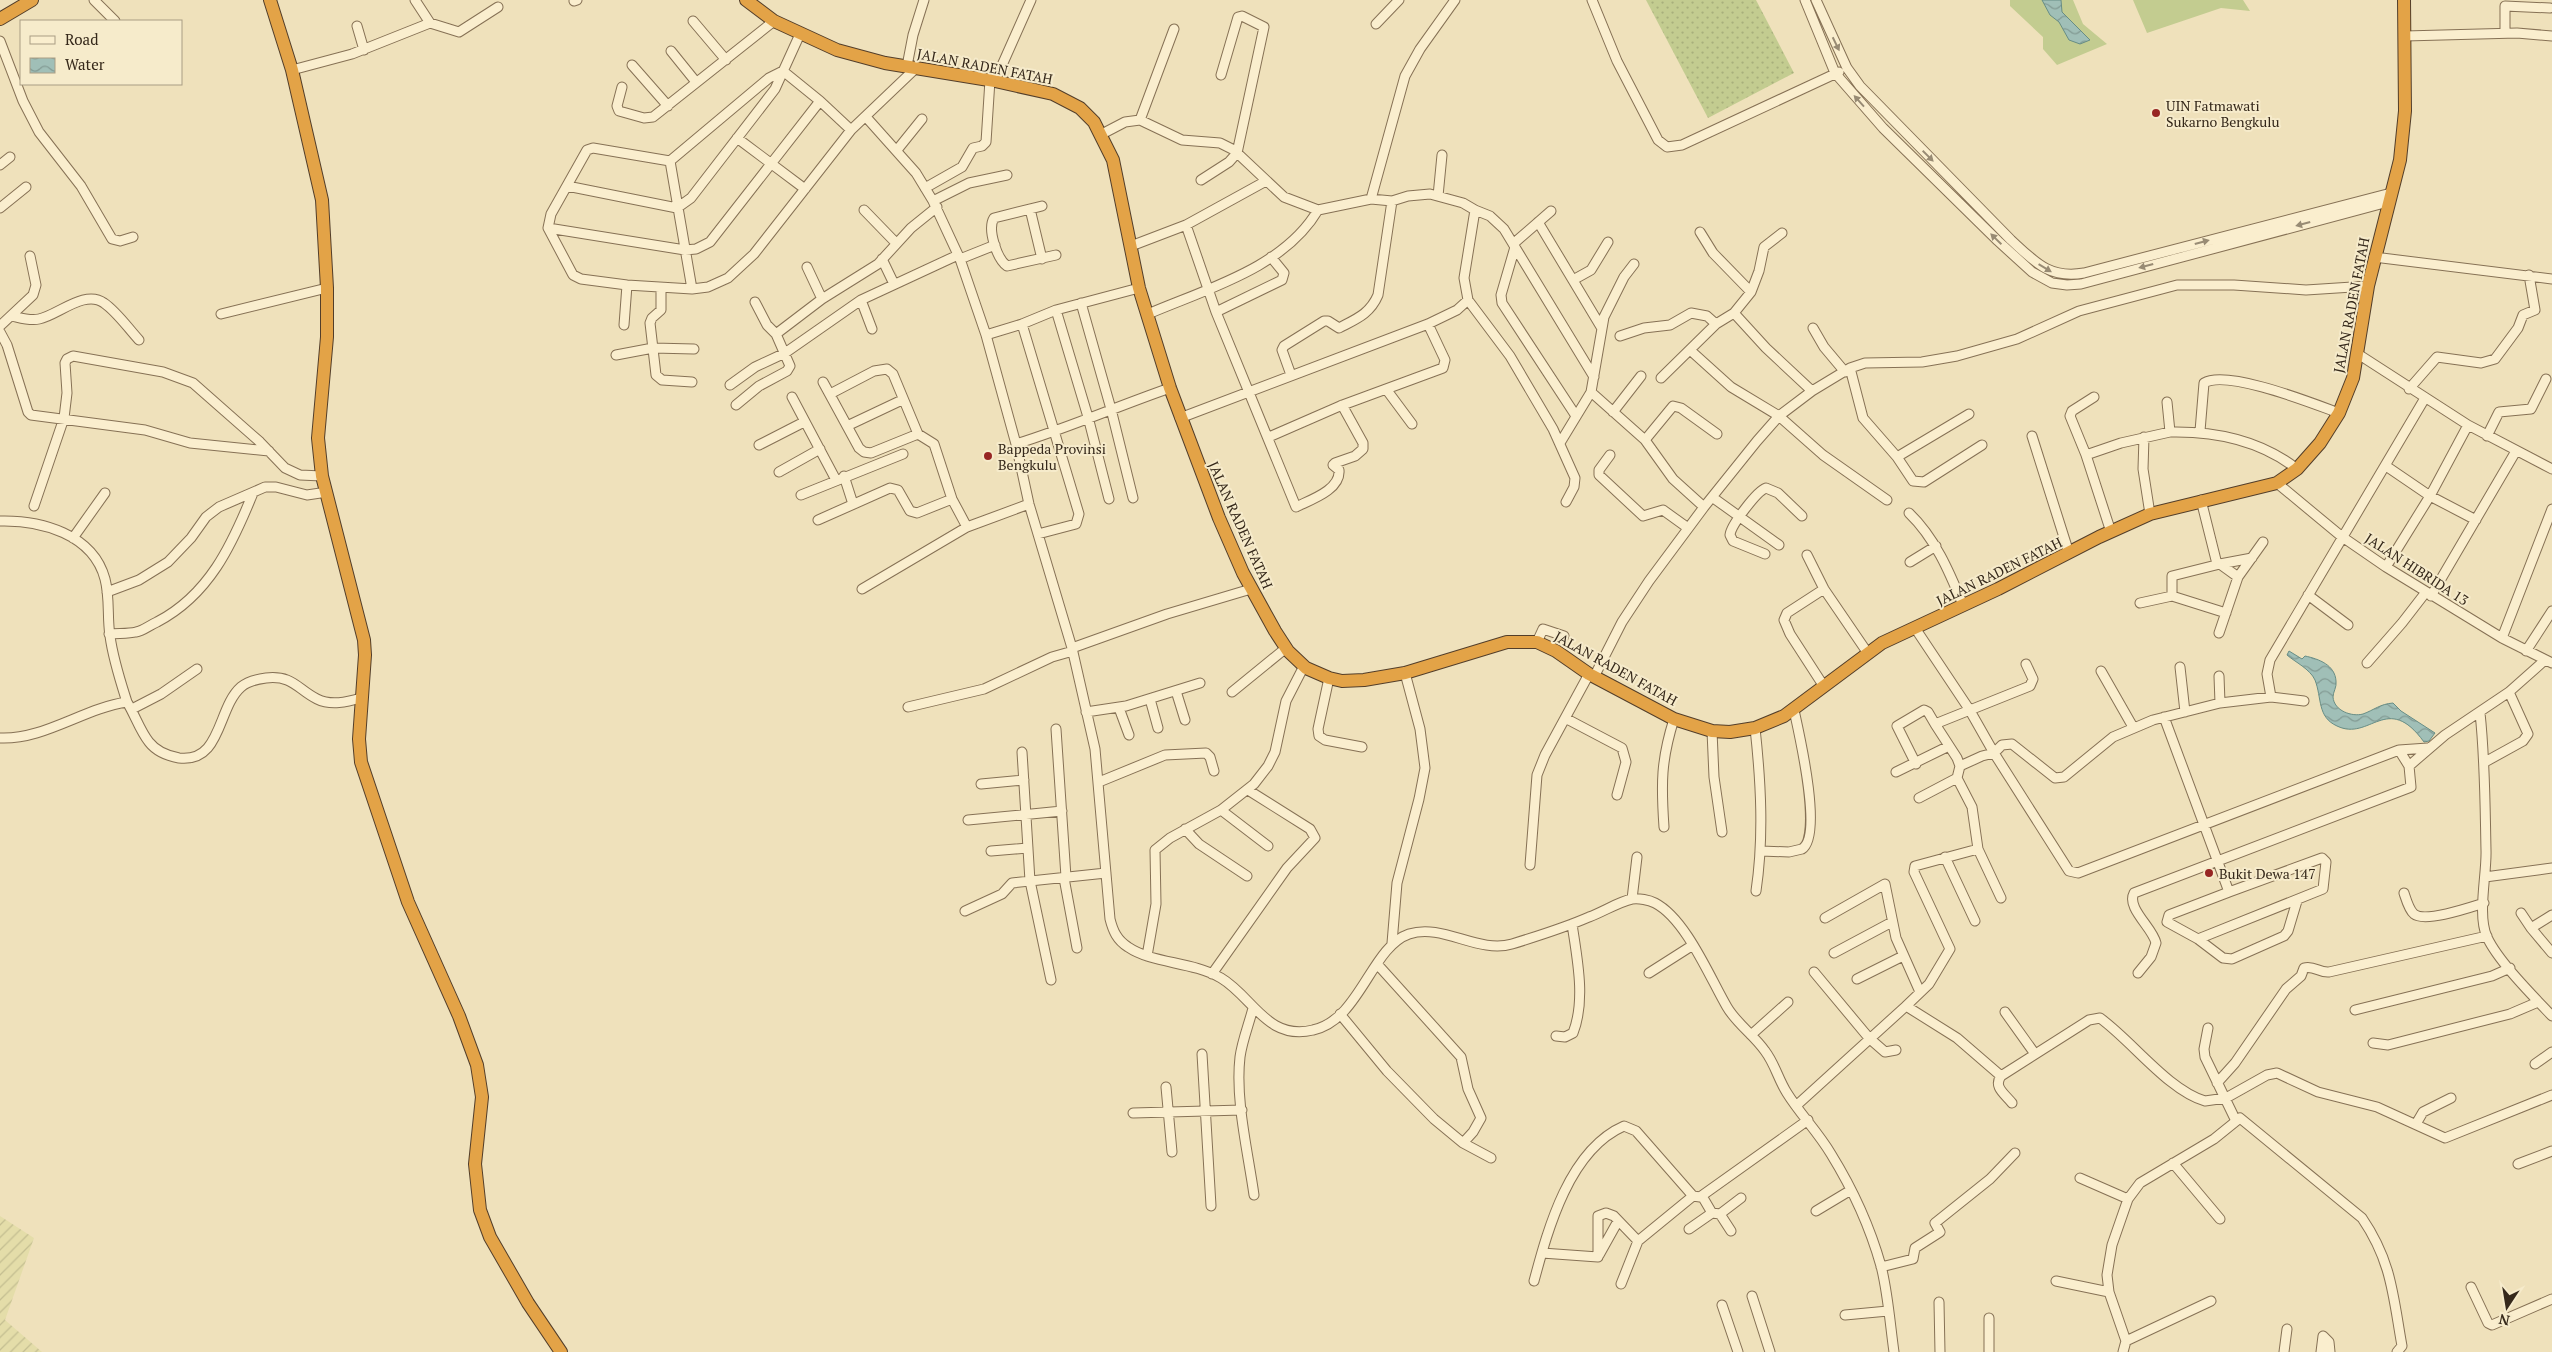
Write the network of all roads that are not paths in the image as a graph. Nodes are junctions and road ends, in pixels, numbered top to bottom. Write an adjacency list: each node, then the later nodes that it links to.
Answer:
1 (32, 0): 17 (highway)
2 (94, 0): 18 (street)
3 (270, 0): 36 (highway)
4 (415, 0): 21 (street)
5 (746, 0): 20 (highway, JALAN RADEN FATAH)
6 (924, 0): 34 (street)
7 (1031, 0): 40 (street)
8 (1399, 0): 22 (street)
9 (1592, 0): 38 (street)
10 (1804, 0): 38 (street)
11 (1816, 0): 35 (street, one-way to 35)
12 (2404, 0): 27 (highway, JALAN RADEN FATAH)
13 (1454, 1): 67 (street)
14 (2505, 3): 16 (street); 25 (street)
15 (498, 7): 21 (street)
16 (2550, 8)
17 (0, 19)
18 (114, 20)
19 (693, 21): 32 (street)
20 (774, 21): 26 (highway, JALAN RADEN FATAH); 32 (street)
21 (430, 23): 30 (street)
22 (1376, 24)
23 (357, 26): 30 (street)
24 (1174, 29): 47 (street)
25 (2505, 33): 27 (street); 28 (street)
26 (800, 34): 34 (highway, JALAN RADEN FATAH); 37 (street)
27 (2405, 36): 66 (highway, JALAN RADEN FATAH)
28 (2552, 36)
29 (0, 41): 84 (street)
30 (364, 50): 36 (street)
31 (670, 51): 41 (street)
32 (726, 60): 41 (street)
33 (632, 65): 44 (street)
34 (911, 67): 40 (highway, JALAN RADEN FATAH); 45 (street)
35 (1847, 68): 38 (street); 73 (street, one-way to 73)
36 (292, 70): 106 (highway)
37 (783, 72): 43 (street); 50 (street); 55 (street)
38 (1835, 73): 73 (street, one-way to 38)
39 (1221, 75): 52 (street)
40 (993, 81): 49 (highway, JALAN RADEN FATAH); 63 (street)
41 (696, 82): 44 (street)
42 (622, 87): 44 (street)
43 (820, 102): 48 (street); 56 (street)
44 (668, 106)
45 (866, 117): 48 (street); 51 (street)
46 (922, 119): 51 (street)
47 (1140, 120): 49 (street); 52 (street)
48 (851, 130): 64 (street)
49 (1102, 134): 88 (highway, JALAN RADEN FATAH)
50 (737, 138): 56 (street); 72 (street)
51 (897, 150): 63 (street)
52 (1237, 153): 59 (street); 60 (street)
53 (1442, 155): 65 (street)
54 (10, 156): 57 (street)
55 (670, 161): 61 (street); 72 (street)
56 (772, 163): 64 (street); 90 (street)
57 (0, 165)
58 (1007, 175): 69 (street)
59 (1201, 180)
60 (1266, 181): 76 (street); 80 (street)
61 (567, 186): 72 (street); 81 (street)
62 (26, 187): 71 (street)
63 (925, 188): 69 (street)
64 (805, 189): 110 (street)
65 (1438, 196): 68 (street); 77 (street)
66 (2390, 197): 73 (street); 95 (highway, JALAN RADEN FATAH)
67 (1371, 199): 68 (street); 76 (street)
68 (1392, 201): 143 (street)
69 (935, 204): 86 (street); 93 (street)
70 (1042, 206): 74 (street)
71 (0, 208)
72 (677, 208): 90 (street)
73 (2349, 208)
74 (1030, 209): 87 (street); 97 (street)
75 (864, 210): 86 (street)
76 (1318, 210): 94 (street)
77 (1476, 210): 89 (street); 114 (street)
78 (1551, 211): 79 (street)
79 (1538, 222): 89 (street); 102 (street)
80 (1186, 225): 88 (street); 109 (street)
81 (548, 228): 90 (street); 104 (street)
82 (1700, 232): 111 (street)
83 (1782, 233): 111 (street)
84 (133, 237)
85 (1608, 242): 102 (street)
86 (896, 243): 96 (street)
87 (995, 245): 93 (street); 97 (street)
88 (1131, 246): 108 (highway, JALAN RADEN FATAH)
89 (1514, 246): 145 (street); 169 (street)
90 (685, 250): 110 (street)
91 (1056, 255): 97 (street)
92 (30, 256): 122 (street)
93 (959, 257): 103 (street); 133 (street)
94 (1271, 257): 109 (street); 118 (street)
95 (2374, 257): 100 (street); 105 (highway, JALAN RADEN FATAH)
96 (882, 258): 103 (street); 112 (street)
97 (1042, 259)
98 (1634, 264): 128 (street)
99 (808, 267): 112 (street)
100 (2529, 275): 101 (street); 153 (street)
101 (2552, 279)
102 (1573, 280): 128 (street)
103 (894, 284): 113 (street)
104 (627, 285): 107 (street); 126 (street)
105 (2368, 286): 140 (highway, JALAN RADEN FATAH); 142 (street)
106 (328, 288): 120 (street); 203 (highway)
107 (661, 288): 110 (street); 136 (street)
108 (1139, 288): 116 (street); 121 (highway, JALAN RADEN FATAH)
109 (1209, 288): 118 (street); 121 (street)
110 (692, 289)
111 (1750, 292): 119 (street)
112 (822, 299): 132 (street)
113 (861, 300): 130 (street); 139 (street)
114 (1468, 300): 124 (street); 188 (street)
115 (755, 302): 132 (street)
116 (1081, 304): 117 (street); 165 (street)
117 (1056, 310): 123 (street); 171 (street)
118 (1216, 312): 154 (street)
119 (1734, 313): 125 (street); 155 (street)
120 (221, 314)
121 (1148, 314): 151 (highway, JALAN RADEN FATAH)
122 (12, 316): 127 (street); 135 (street)
123 (1022, 324): 133 (street); 179 (street)
124 (1428, 324): 143 (street); 152 (street)
125 (1716, 324): 134 (street); 138 (street)
126 (624, 325)
127 (0, 326)
128 (1602, 327): 145 (street)
129 (1813, 328): 142 (street)
130 (872, 329)
131 (0, 332): 172 (street)
132 (776, 334): 139 (street)
133 (986, 335): 189 (street)
134 (1620, 336)
135 (139, 340)
136 (653, 348): 137 (street); 141 (street); 148 (street)
137 (694, 349)
138 (1690, 350): 146 (street); 170 (street)
139 (785, 352): 150 (street); 163 (street)
140 (2358, 354): 153 (street); 167 (highway, JALAN RADEN FATAH)
141 (616, 355)
142 (1848, 370): 155 (street); 198 (street)
143 (1291, 375): 154 (street)
144 (1642, 376): 166 (street)
145 (1594, 377): 156 (street)
146 (1661, 378)
147 (2546, 378): 184 (street)
148 (692, 382)
149 (823, 382): 157 (street)
150 (730, 386)
151 (1170, 388): 165 (street); 173 (highway, JALAN RADEN FATAH)
152 (1386, 389): 164 (street); 175 (street)
153 (2409, 389): 160 (street)
154 (1250, 390): 173 (street); 185 (street)
155 (1812, 391): 170 (street)
156 (1591, 392): 166 (street); 169 (street)
157 (830, 394): 161 (street); 176 (street)
158 (792, 397): 174 (street)
159 (2094, 397): 197 (street)
160 (2425, 398): 177 (street); 199 (street)
161 (902, 400): 176 (street); 181 (street)
162 (2167, 402): 180 (street)
163 (736, 405)
164 (1342, 405): 185 (street); 185 (street)
165 (1111, 408): 171 (street); 212 (street)
166 (1613, 412): 187 (street)
167 (2339, 413): 178 (street); 200 (highway, JALAN RADEN FATAH)
168 (1969, 414): 198 (street)
169 (1576, 416): 188 (street)
170 (1779, 416): 211 (street); 215 (street)
171 (1088, 417): 179 (street); 214 (street)
172 (64, 418): 193 (street); 193 (street); 220 (street)
173 (1180, 418): 248 (highway, JALAN RADEN FATAH)
174 (804, 422): 190 (street); 192 (street)
175 (1412, 424)
176 (847, 426): 181 (street)
177 (2468, 426): 184 (street); 210 (street)
178 (2200, 431): 180 (street); 200 (street)
179 (1054, 432): 189 (street); 233 (street)
180 (2170, 432): 186 (street)
181 (918, 434): 213 (street)
182 (1717, 434): 187 (street)
183 (2032, 436): 240 (street)
184 (2488, 436): 194 (street)
185 (1269, 437)
186 (2144, 437): 197 (street); 224 (street)
187 (1645, 440): 221 (street)
188 (1560, 443): 217 (street)
189 (1016, 444): 219 (street)
190 (760, 445)
191 (1982, 445): 198 (street)
192 (820, 449): 202 (street); 204 (street)
193 (269, 451): 203 (street)
194 (2516, 451): 201 (street); 228 (street)
195 (902, 454): 204 (street)
196 (1610, 455): 231 (street)
197 (2086, 455): 232 (street)
198 (1897, 457)
199 (2386, 466): 210 (street); 234 (street)
200 (2297, 469): 205 (highway, JALAN RADEN FATAH)
201 (2552, 469)
202 (779, 472)
203 (322, 476): 206 (highway)
204 (840, 478): 209 (street); 218 (street)
205 (2277, 483): 216 (highway, JALAN RADEN FATAH); 234 (street, JALAN HIBRIDA 13)
206 (327, 492): 208 (street); 286 (highway)
207 (105, 493): 235 (street)
208 (253, 493): 250 (street); 261 (street)
209 (801, 495)
210 (2430, 496): 228 (street); 245 (street)
211 (1712, 497): 221 (street); 226 (street)
212 (1133, 498)
213 (952, 499): 218 (street); 230 (street)
214 (1109, 499)
215 (1887, 500)
216 (2201, 500): 224 (highway, JALAN RADEN FATAH); 244 (street)
217 (1566, 502)
218 (854, 504): 227 (street)
219 (1029, 504): 230 (street); 233 (street)
220 (34, 506)
221 (1704, 507): 231 (street)
222 (2552, 509): 263 (street)
223 (1908, 513): 238 (street)
224 (2150, 514): 232 (highway, JALAN RADEN FATAH)
225 (1802, 516): 226 (street)
226 (1740, 517): 237 (street); 239 (street)
227 (818, 520)
228 (2476, 520): 251 (street)
229 (0, 521): 235 (street)
230 (967, 527): 247 (street)
231 (1688, 528): 277 (street)
232 (2111, 532): 240 (highway, JALAN RADEN FATAH)
233 (1038, 534): 266 (street)
234 (2342, 536): 245 (street, JALAN HIBRIDA 13); 252 (street)
235 (73, 538): 250 (street)
236 (2263, 542): 242 (street)
237 (1779, 545)
238 (1936, 546): 243 (street); 255 (street)
239 (1766, 554)
240 (2069, 554): 255 (highway, JALAN RADEN FATAH)
241 (1807, 555): 249 (street)
242 (2252, 558): 244 (street); 246 (street)
243 (1910, 562)
244 (2218, 564): 246 (street); 253 (street)
245 (2386, 567): 251 (street, JALAN HIBRIDA 13)
246 (2238, 576): 257 (street)
247 (862, 589)
248 (1251, 589): 265 (highway, JALAN RADEN FATAH); 266 (street)
249 (1824, 590): 268 (street); 281 (street)
250 (108, 592): 261 (street)
251 (2429, 594): 263 (street, JALAN HIBRIDA 13); 270 (street)
252 (2308, 595): 258 (street); 285 (street)
253 (2172, 596): 254 (street); 257 (street)
254 (2140, 603)
255 (1963, 605): 259 (highway, JALAN RADEN FATAH)
256 (2552, 611): 267 (street)
257 (2226, 613): 260 (street)
258 (2348, 625)
259 (1915, 628): 268 (highway, JALAN RADEN FATAH); 293 (street)
260 (2220, 633)
261 (109, 634): 290 (street)
262 (1564, 636): 264 (street)
263 (2502, 638): 267 (street, JALAN HIBRIDA 13)
264 (1537, 642): 276 (highway, JALAN RADEN FATAH); 277 (highway, JALAN RADEN FATAH)
265 (1286, 648): 272 (highway, JALAN RADEN FATAH); 283 (street)
266 (1072, 649): 291 (street); 295 (street)
267 (2526, 651): 269 (street, JALAN HIBRIDA 13)
268 (1867, 652): 281 (highway, JALAN RADEN FATAH)
269 (2549, 662): 284 (street)
270 (2367, 663)
271 (2026, 664): 293 (street)
272 (1304, 666): 279 (highway, JALAN RADEN FATAH); 326 (street)
273 (2180, 667): 296 (street)
274 (197, 669): 290 (street)
275 (2101, 671): 303 (street)
276 (1405, 673): 279 (highway, JALAN RADEN FATAH); 369 (street)
277 (1591, 675): 299 (street); 300 (highway, JALAN RADEN FATAH)
278 (2219, 676): 289 (street)
279 (1329, 678): 311 (street)
280 (1200, 683): 282 (street)
281 (1823, 685): 294 (highway, JALAN RADEN FATAH)
282 (1176, 691): 287 (street); 301 (street)
283 (1232, 692)
284 (2509, 692): 297 (street); 316 (street)
285 (2271, 697): 288 (street); 289 (street)
286 (361, 698): 290 (street); 457 (highway)
287 (1150, 699): 292 (street); 304 (street)
288 (2304, 701)
289 (2220, 703): 296 (street)
290 (130, 706): 309 (street)
291 (908, 707)
292 (1119, 708): 295 (street); 308 (street)
293 (1969, 709): 302 (street); 315 (street)
294 (1794, 710): 305 (highway, JALAN RADEN FATAH); 341 (street)
295 (1086, 712): 324 (street)
296 (2185, 712): 298 (street)
297 (2480, 713): 312 (street); 316 (street)
298 (2164, 717): 303 (street); 333 (street)
299 (1565, 718): 327 (street); 345 (street)
300 (1674, 718): 307 (highway, JALAN RADEN FATAH); 334 (street)
301 (1185, 720)
302 (1936, 724): 310 (street); 317 (street)
303 (2133, 727): 315 (street)
304 (1158, 728)
305 (1756, 728): 307 (highway, JALAN RADEN FATAH); 341 (street)
306 (1056, 729): 330 (street)
307 (1712, 731): 336 (street)
308 (1129, 735)
309 (0, 738)
310 (1950, 746): 317 (street); 318 (street)
311 (1362, 747)
312 (2428, 748): 313 (street); 319 (street)
313 (2399, 750): 319 (street); 333 (street)
314 (1022, 752): 323 (street)
315 (1994, 753): 318 (street); 333 (street)
316 (2485, 762): 349 (street)
317 (1916, 764): 321 (street)
318 (1960, 766): 322 (street)
319 (2409, 766): 344 (street)
320 (1214, 771): 324 (street)
321 (1896, 772)
322 (1957, 778): 328 (street); 339 (street)
323 (1024, 780): 325 (street); 331 (street)
324 (1099, 782): 347 (street)
325 (981, 784)
326 (1248, 790): 329 (street); 381 (street)
327 (1617, 795)
328 (1919, 798)
329 (1221, 810): 335 (street); 337 (street)
330 (1062, 811): 331 (street); 350 (street)
331 (1026, 814): 332 (street); 338 (street)
332 (968, 820)
333 (2204, 824): 344 (street)
334 (1664, 827)
335 (1185, 829): 348 (street); 374 (street)
336 (1722, 832)
337 (1268, 846)
338 (1028, 848): 340 (street); 351 (street)
339 (1978, 849): 343 (street); 355 (street)
340 (991, 851)
341 (1761, 851): 352 (street)
342 (1637, 857): 356 (street)
343 (1945, 858): 363 (street); 384 (street)
344 (2217, 861): 353 (street); 380 (street)
345 (1530, 865)
346 (2552, 868): 349 (street)
347 (1106, 873): 350 (street); 374 (street)
348 (1247, 876)
349 (2485, 877): 358 (street)
350 (1065, 878): 351 (street); 371 (street)
351 (1030, 881): 359 (street); 383 (street)
352 (1756, 892)
353 (2229, 892): 357 (street); 368 (street)
354 (2404, 893): 358 (street)
355 (2000, 898)
356 (1632, 899): 365 (street); 370 (street)
357 (2297, 902): 368 (street); 368 (street)
358 (2484, 903): 367 (street)
359 (965, 911)
360 (2521, 913): 366 (street)
361 (2552, 915): 366 (street)
362 (1825, 918): 364 (street)
363 (1975, 921)
364 (1892, 922): 372 (street); 375 (street)
365 (1572, 924): 369 (street); 395 (street)
366 (2531, 928): 373 (street)
367 (2487, 936): 377 (street); 404 (street)
368 (2198, 939)
369 (1392, 943): 376 (street)
370 (1693, 946): 379 (street); 394 (street)
371 (1077, 948)
372 (1834, 953)
373 (2552, 953)
374 (1147, 956): 381 (street)
375 (1903, 956): 382 (street); 384 (street)
376 (1378, 965): 391 (street); 418 (street)
377 (2510, 968): 386 (street); 389 (street)
378 (1814, 972): 396 (street)
379 (1649, 973)
380 (2138, 973)
381 (1212, 974): 388 (street)
382 (1857, 979)
383 (1051, 980)
384 (1920, 992): 387 (street)
385 (1788, 1002): 394 (street)
386 (2538, 1002): 392 (street); 397 (street)
387 (1906, 1006): 396 (street); 403 (street)
388 (1253, 1008): 391 (street); 411 (street)
389 (2355, 1010)
390 (2005, 1012): 401 (street)
391 (1340, 1014): 418 (street)
392 (2551, 1014)
393 (2208, 1028): 404 (street)
394 (1751, 1035): 410 (street)
395 (1556, 1036)
396 (1869, 1038): 398 (street); 410 (street)
397 (2373, 1043)
398 (1896, 1050)
399 (2552, 1052): 402 (street)
400 (1202, 1054): 412 (street)
401 (2035, 1054): 403 (street); 407 (street)
402 (2535, 1064)
403 (2001, 1076): 409 (street)
404 (2217, 1082): 407 (street)
405 (1166, 1087): 413 (street)
406 (2552, 1095): 417 (street)
407 (2226, 1098): 416 (street); 417 (street)
408 (2451, 1098): 417 (street)
409 (2012, 1103)
410 (1797, 1105): 415 (street)
411 (1242, 1110): 412 (street); 427 (street)
412 (1205, 1111): 413 (street); 431 (street)
413 (1168, 1112): 414 (street); 420 (street)
414 (1133, 1113)
415 (1808, 1120): 426 (street); 428 (street)
416 (2236, 1121): 423 (street); 467 (street)
417 (2416, 1124)
418 (1463, 1143): 422 (street)
419 (2552, 1151): 424 (street)
420 (1172, 1152)
421 (2015, 1153): 441 (street)
422 (1491, 1158)
423 (2173, 1164): 430 (street); 434 (street)
424 (2518, 1164)
425 (2080, 1178): 430 (street)
426 (1850, 1190): 432 (street); 441 (street)
427 (1254, 1195)
428 (1698, 1196): 433 (street); 438 (street); 439 (street)
429 (1741, 1198): 433 (street)
430 (2128, 1199): 446 (street)
431 (1211, 1206)
432 (1816, 1211)
433 (1716, 1213): 436 (street); 437 (street)
434 (2220, 1219)
435 (1618, 1221): 438 (street); 440 (street); 440 (street)
436 (1688, 1229)
437 (1731, 1231)
438 (1638, 1241): 444 (street)
439 (1542, 1253): 440 (street); 443 (street)
440 (1598, 1257)
441 (1881, 1267): 452 (street)
442 (2056, 1280): 446 (street)
443 (1534, 1281)
444 (1621, 1284)
445 (2470, 1287): 448 (street)
446 (2110, 1292): 456 (street)
447 (1752, 1296): 459 (street)
448 (2552, 1299)
449 (2212, 1301): 456 (street)
450 (1939, 1302): 461 (street)
451 (1722, 1305): 458 (street)
452 (1888, 1311): 453 (street); 460 (street)
453 (1845, 1315)
454 (1989, 1318): 462 (street)
455 (2287, 1329): 464 (street)
456 (2126, 1341): 463 (street)
457 (561, 1352)
458 (1738, 1352)
459 (1770, 1352)
460 (1894, 1352)
461 (1940, 1352)
462 (1989, 1352)
463 (2123, 1352)
464 (2284, 1352)
465 (2321, 1352): 466 (street)
466 (2330, 1352)
467 (2397, 1352)

